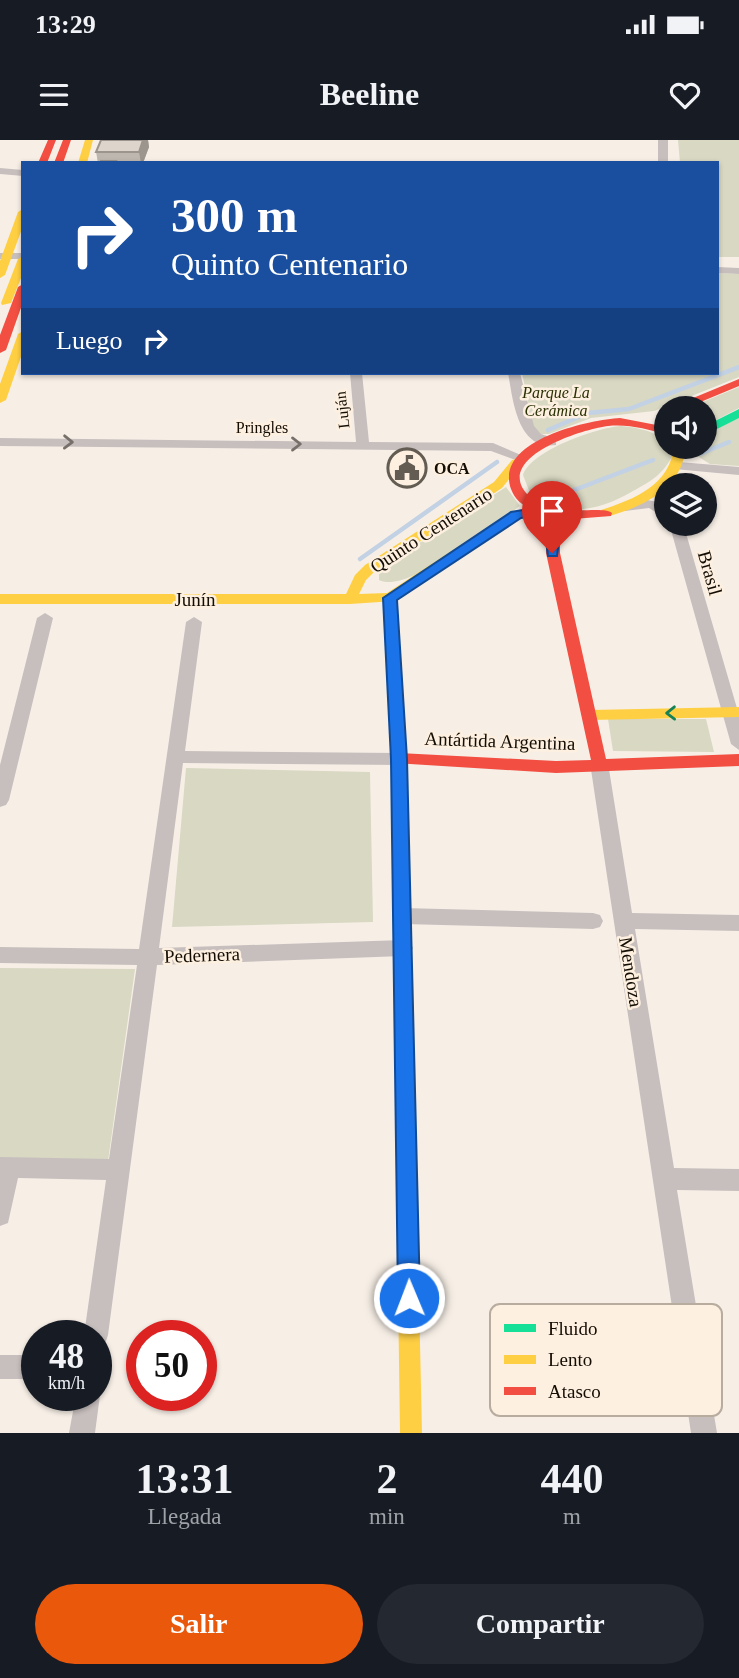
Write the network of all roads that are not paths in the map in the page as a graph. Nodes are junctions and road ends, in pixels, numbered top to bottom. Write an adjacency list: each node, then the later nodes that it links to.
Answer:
1 (52, 140): 6 (main road)
2 (67, 140): 7 (main road)
3 (76, 140): 8 (main road)
4 (89, 140): 9 (main road)
5 (663, 140): 10 (street)
6 (43, 161)
7 (59, 161)
8 (69, 161)
9 (83, 161)
10 (663, 161)
11 (0, 171): 12 (street)
12 (21, 173)
13 (21, 221): 14 (main road)
14 (13, 257): 17 (main road); 19 (main road)
15 (719, 270): 16 (street)
16 (739, 271)
17 (0, 275)
18 (21, 292): 21 (main road)
19 (0, 320)
20 (21, 340): 26 (main road)
21 (0, 350)
22 (356, 375): 34 (street, Luján)
23 (514, 375): 33 (street)
24 (739, 382): 25 (main road)
25 (705, 396)
26 (0, 400)
27 (739, 413): 30 (main road)
28 (654, 414): 29 (main road)
29 (618, 419): 31 (main road); 33 (main road, Quinto Centenario)
30 (717, 425)
31 (654, 427)
32 (0, 442): 34 (street, Pringles, one-way to 34)
33 (551, 442): 35 (main road, Quinto Centenario)
34 (363, 444): 35 (street, Pringles)
35 (519, 460): 39 (main road); 45 (main road, Quinto Centenario)
36 (679, 463): 37 (street); 40 (main road)
37 (739, 471)
38 (654, 505): 40 (street)
39 (547, 510): 41 (main road); 43 (main road, Quinto Centenario)
40 (608, 513): 41 (main road)
41 (568, 517): 49 (main road, Mendoza)
42 (678, 536): 48 (street, Brasil)
43 (390, 598): 45 (main road, Junín); 52 (main road)
44 (0, 599): 45 (main road, Junín)
45 (350, 599)
46 (45, 618): 55 (street)
47 (194, 622): 51 (street)
48 (734, 712): 49 (main road, Antártida Argentina, one-way to 49); 50 (street, Brasil)
49 (590, 715): 54 (main road, Mendoza)
50 (739, 744)
51 (176, 757): 52 (street, Antártida Argentina); 62 (street)
52 (399, 759): 54 (main road, Antártida Argentina); 56 (main road)
53 (739, 761): 54 (main road, Antártida Argentina)
54 (599, 763): 58 (street, Mendoza)
55 (0, 800)
56 (403, 916): 57 (street); 60 (main road)
57 (593, 921)
58 (622, 921): 59 (street); 65 (street, Mendoza)
59 (739, 923)
60 (403, 948): 62 (street, Pedernera); 74 (main road)
61 (0, 956): 62 (street, Pedernera)
62 (149, 957): 64 (street)
63 (5, 1167): 64 (street); 67 (street)
64 (119, 1170): 69 (street)
65 (665, 1180): 66 (street); 68 (street, Mendoza)
66 (739, 1180)
67 (0, 1215)
68 (684, 1304)
69 (98, 1320)
70 (0, 1367): 71 (street)
71 (21, 1367)
72 (85, 1411): 73 (street)
73 (82, 1433)
74 (411, 1433)

